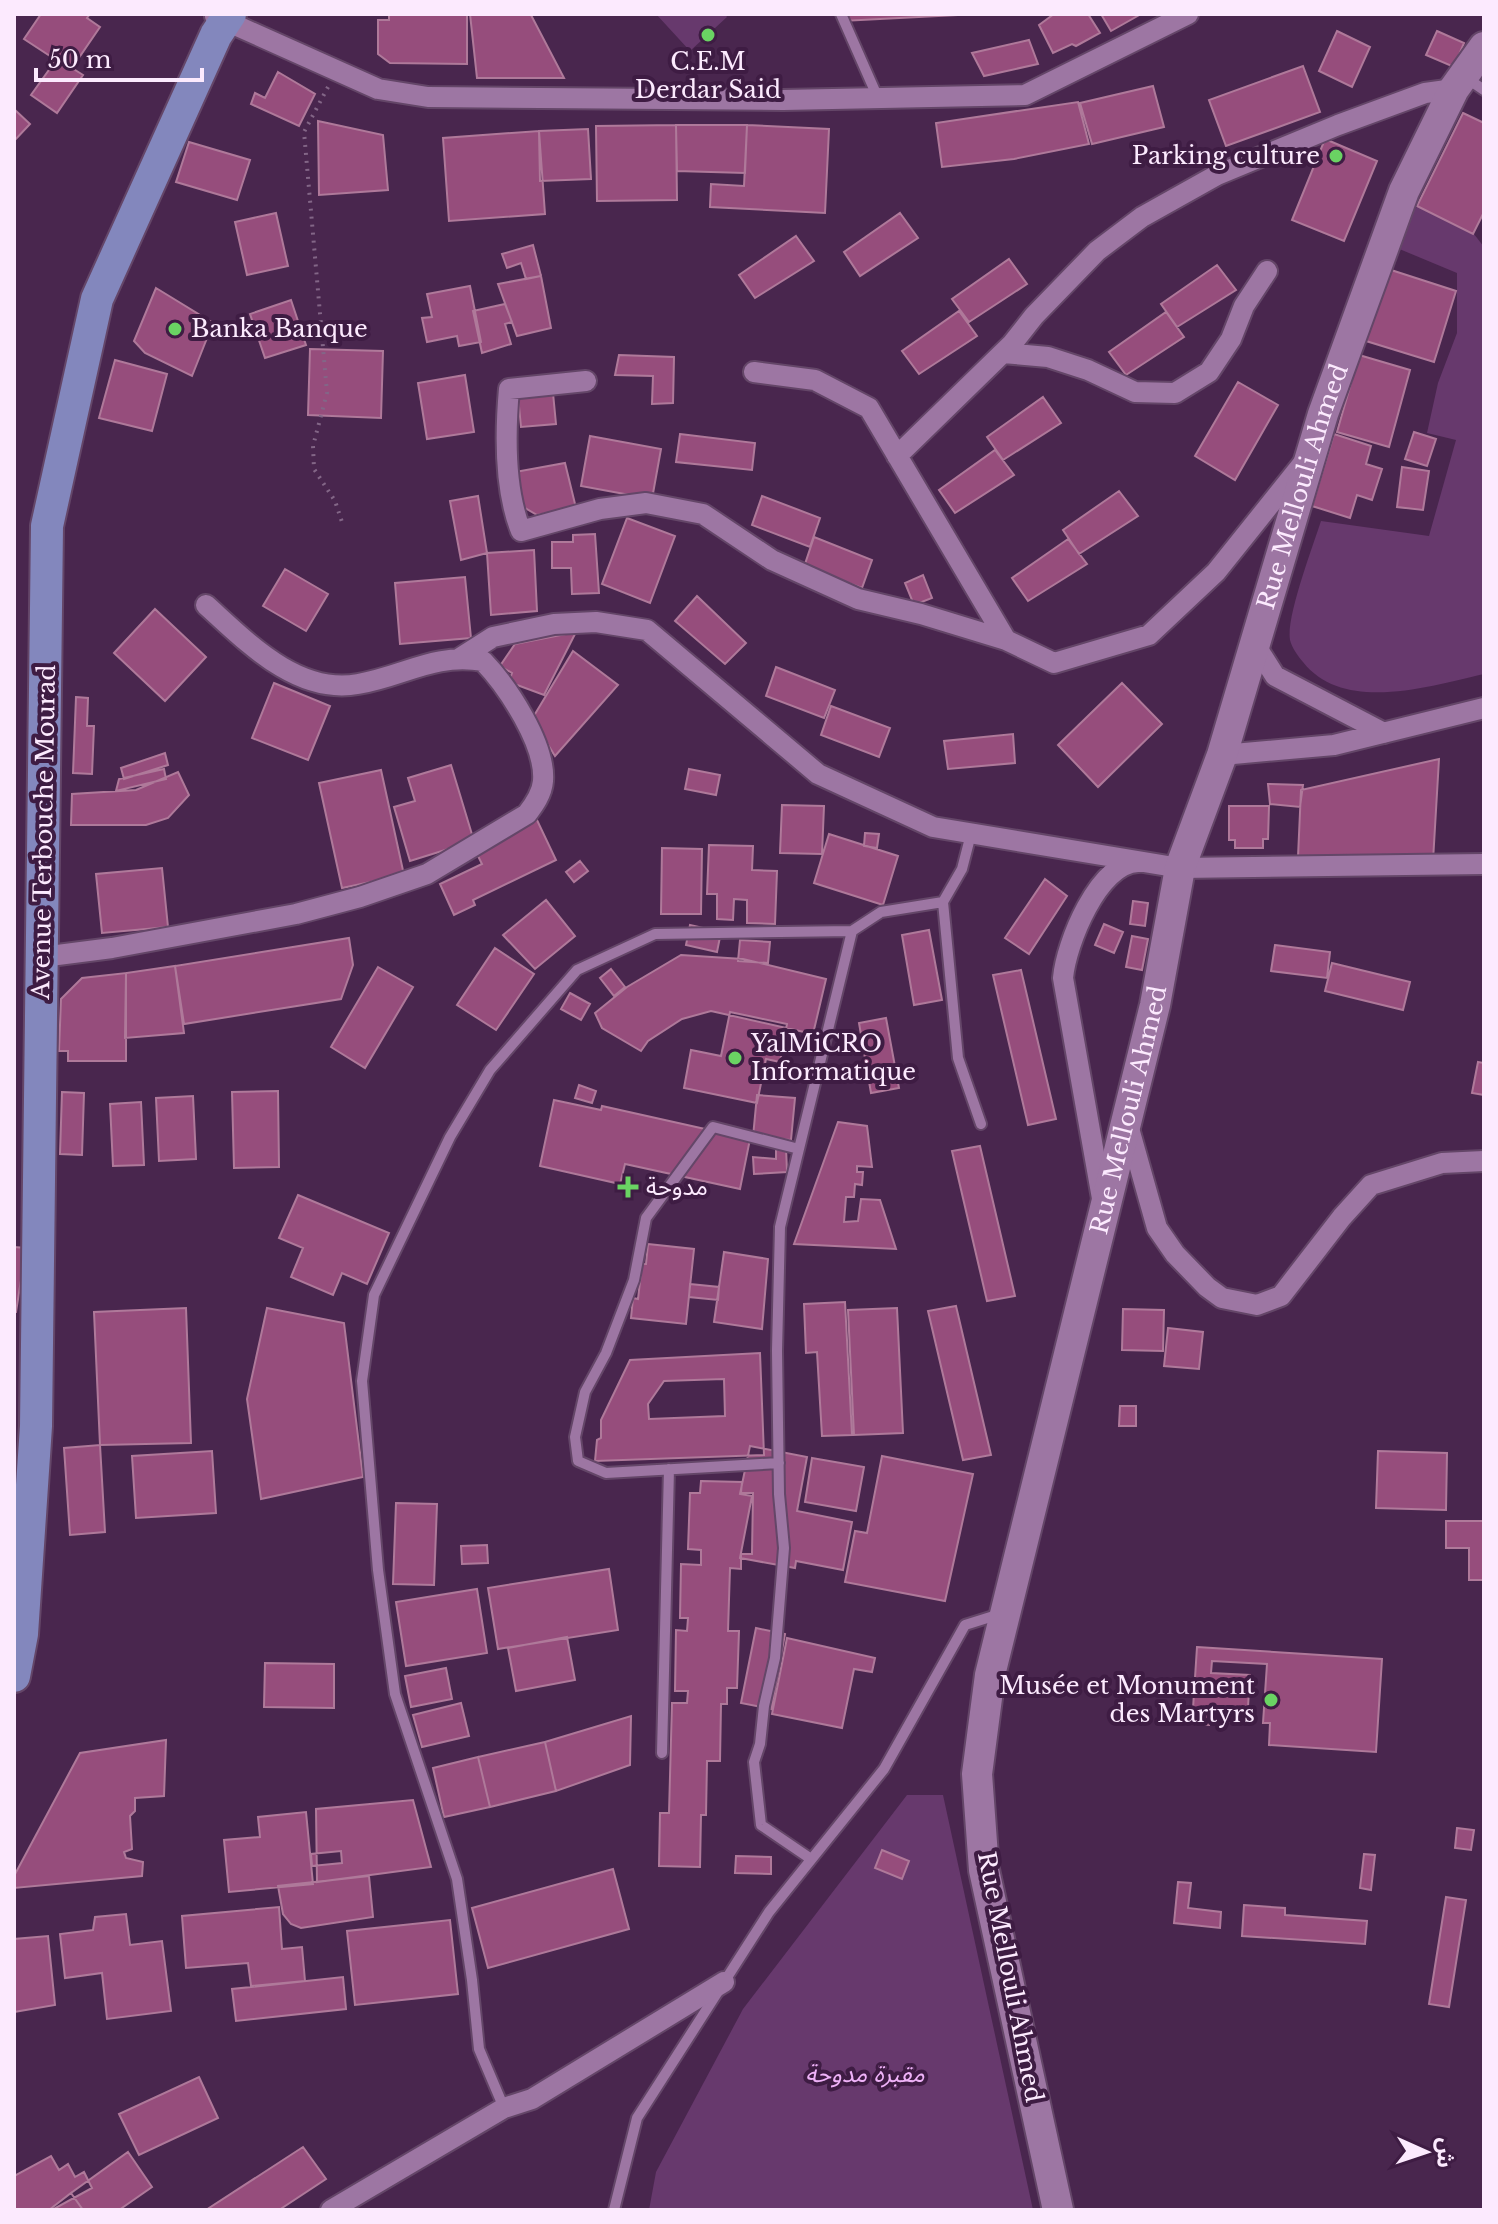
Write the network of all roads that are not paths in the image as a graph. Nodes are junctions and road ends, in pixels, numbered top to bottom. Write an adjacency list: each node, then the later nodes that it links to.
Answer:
1 (841, 14): 6 (lane)
2 (1188, 14): 6 (street)
3 (222, 16): 6 (street); 26 (main road, Avenue Terbouche Mourad)
4 (1484, 47): 5 (street, Rue Mellouli Ahmed)
5 (1467, 85): 8 (street); 11 (street, Rue Mellouli Ahmed)
6 (878, 98)
7 (1267, 271): 8 (street)
8 (1003, 353): 12 (street)
9 (754, 372): 12 (street)
10 (586, 381): 14 (street)
11 (1313, 452): 14 (street); 15 (street, Rue Mellouli Ahmed)
12 (897, 456): 14 (street)
13 (206, 605): 16 (street)
14 (1006, 640)
15 (1254, 643): 18 (street); 19 (street, Rue Mellouli Ahmed)
16 (460, 658): 20 (street); 26 (street)
17 (1484, 708): 18 (street)
18 (1384, 733): 19 (street)
19 (1222, 755): 23 (street, Rue Mellouli Ahmed)
20 (971, 834): 21 (street); 24 (lane)
21 (1138, 862): 23 (street); 31 (street)
22 (1484, 864): 23 (street)
23 (1180, 868): 27 (street, Rue Mellouli Ahmed)
24 (943, 902): 25 (lane); 28 (lane)
25 (852, 931): 29 (lane); 39 (lane)
26 (42, 957): 35 (main road, Avenue Terbouche Mourad)
27 (1127, 1119): 30 (street); 31 (street, Rue Mellouli Ahmed)
28 (981, 1124)
29 (799, 1149): 32 (lane); 33 (lane)
30 (1484, 1161)
31 (1104, 1211): 34 (street, Rue Mellouli Ahmed)
32 (779, 1463): 33 (lane); 37 (lane)
33 (669, 1469): 36 (lane)
34 (1006, 1612): 37 (lane); 42 (street, Rue Mellouli Ahmed)
35 (14, 1676)
36 (662, 1753)
37 (811, 1859): 38 (lane)
38 (724, 1982): 39 (street); 41 (lane)
39 (504, 2108): 40 (street)
40 (331, 2210)
41 (614, 2210)
42 (1058, 2210)

